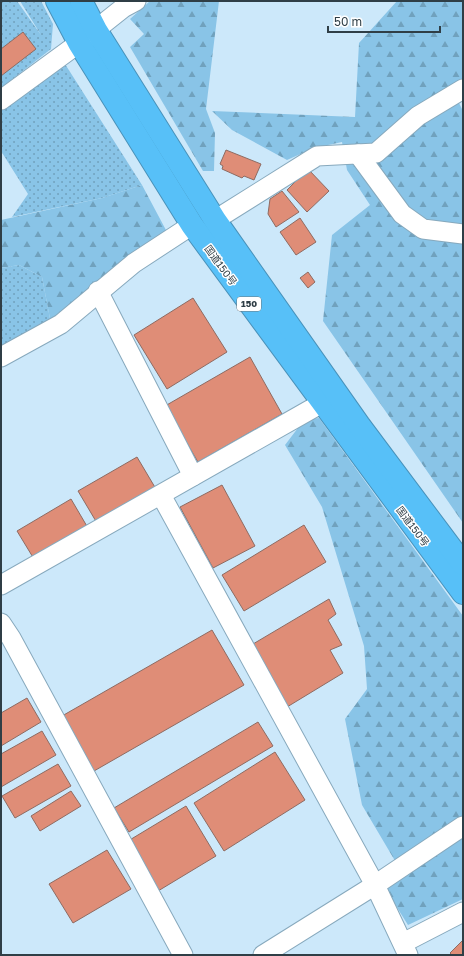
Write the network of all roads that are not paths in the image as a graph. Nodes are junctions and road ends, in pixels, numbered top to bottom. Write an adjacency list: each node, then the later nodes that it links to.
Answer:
1 (57, 1): 5 (highway, 国道150号 / 150)
2 (81, 1): 4 (highway, 国道150号 / 150)
3 (136, 1): 4 (street)
4 (96, 30): 5 (street); 9 (highway, 国道150号 / 150)
5 (79, 43): 7 (street); 10 (highway, 国道150号 / 150)
6 (463, 89): 8 (street)
7 (1, 100)
8 (358, 154): 9 (street); 11 (street)
9 (215, 220): 17 (highway, 国道150号 / 150)
10 (192, 225): 12 (street); 14 (highway, 国道150号 / 150)
11 (463, 234)
12 (98, 291): 13 (street); 15 (street)
13 (1, 357)
14 (322, 404): 15 (street); 19 (highway, 国道150号 / 150)
15 (193, 476): 16 (street)
16 (160, 495): 18 (street); 22 (street)
17 (463, 564)
18 (1, 585)
19 (463, 593)
20 (1, 623): 25 (street)
21 (463, 826): 22 (street)
22 (375, 885): 24 (street); 26 (street)
23 (463, 912): 24 (street)
24 (405, 949)
25 (183, 955)
26 (263, 955)

